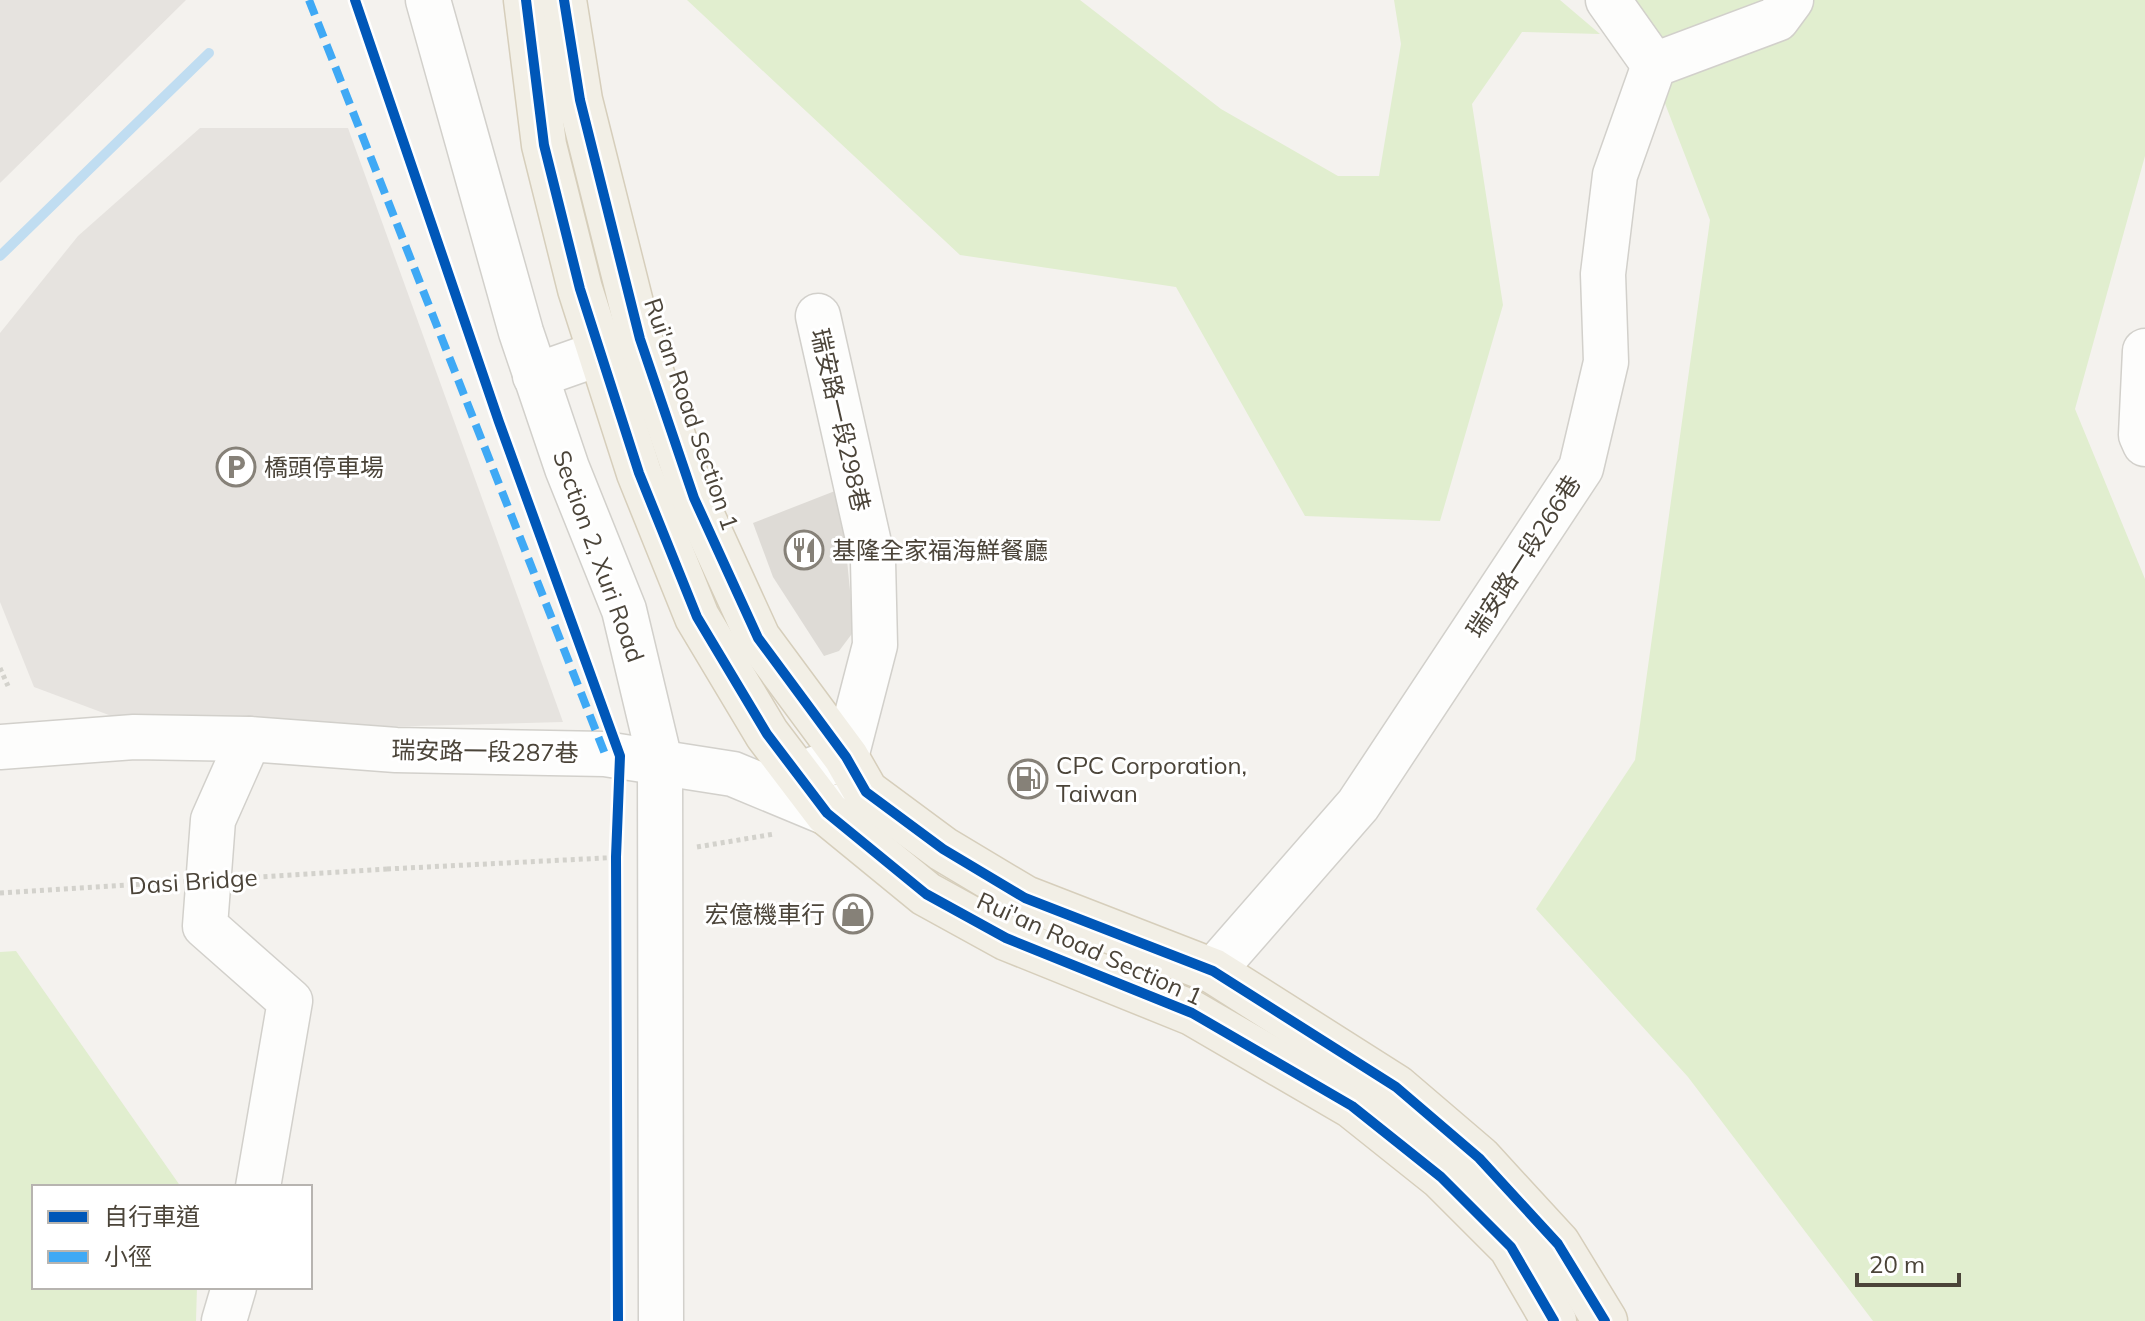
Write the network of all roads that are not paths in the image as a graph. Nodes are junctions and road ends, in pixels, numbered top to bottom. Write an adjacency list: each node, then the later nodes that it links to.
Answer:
1 (428, 0): 10 (street, Section 2, Xuri Road)
2 (526, 0): 8 (main road, Rui'an Road Section 1)
3 (564, 0): 8 (main road, Rui'an Road Section 1)
4 (1608, 0): 6 (street)
5 (1791, 0): 6 (street)
6 (1654, 65): 18 (street, 瑞安路一段266巷)
7 (818, 316): 15 (street, 瑞安路一段298巷)
8 (620, 347): 10 (street); 15 (main road, Rui'an Road Section 1); 16 (main road, Rui'an Road Section 1)
9 (2145, 351): 11 (street)
10 (535, 376): 14 (street, Section 2, Xuri Road)
11 (2145, 444)
12 (249, 739): 13 (street, 瑞安路一段287巷); 14 (street, 瑞安路一段287巷); 19 (street)
13 (0, 747)
14 (660, 761): 17 (street, 瑞安路一段287巷); 22 (street, Section 2, Xuri Road)
15 (856, 774): 16 (street); 17 (street); 18 (main road, Rui'an Road Section 1)
16 (798, 775): 17 (main road, Rui'an Road Section 1)
17 (827, 813): 23 (main road, Rui'an Road Section 1)
18 (1213, 971): 24 (main road, Rui'an Road Section 1)
19 (258, 1185)
20 (233, 1289): 21 (street)
21 (224, 1321)
22 (661, 1321)
23 (1554, 1321)
24 (1605, 1321)

